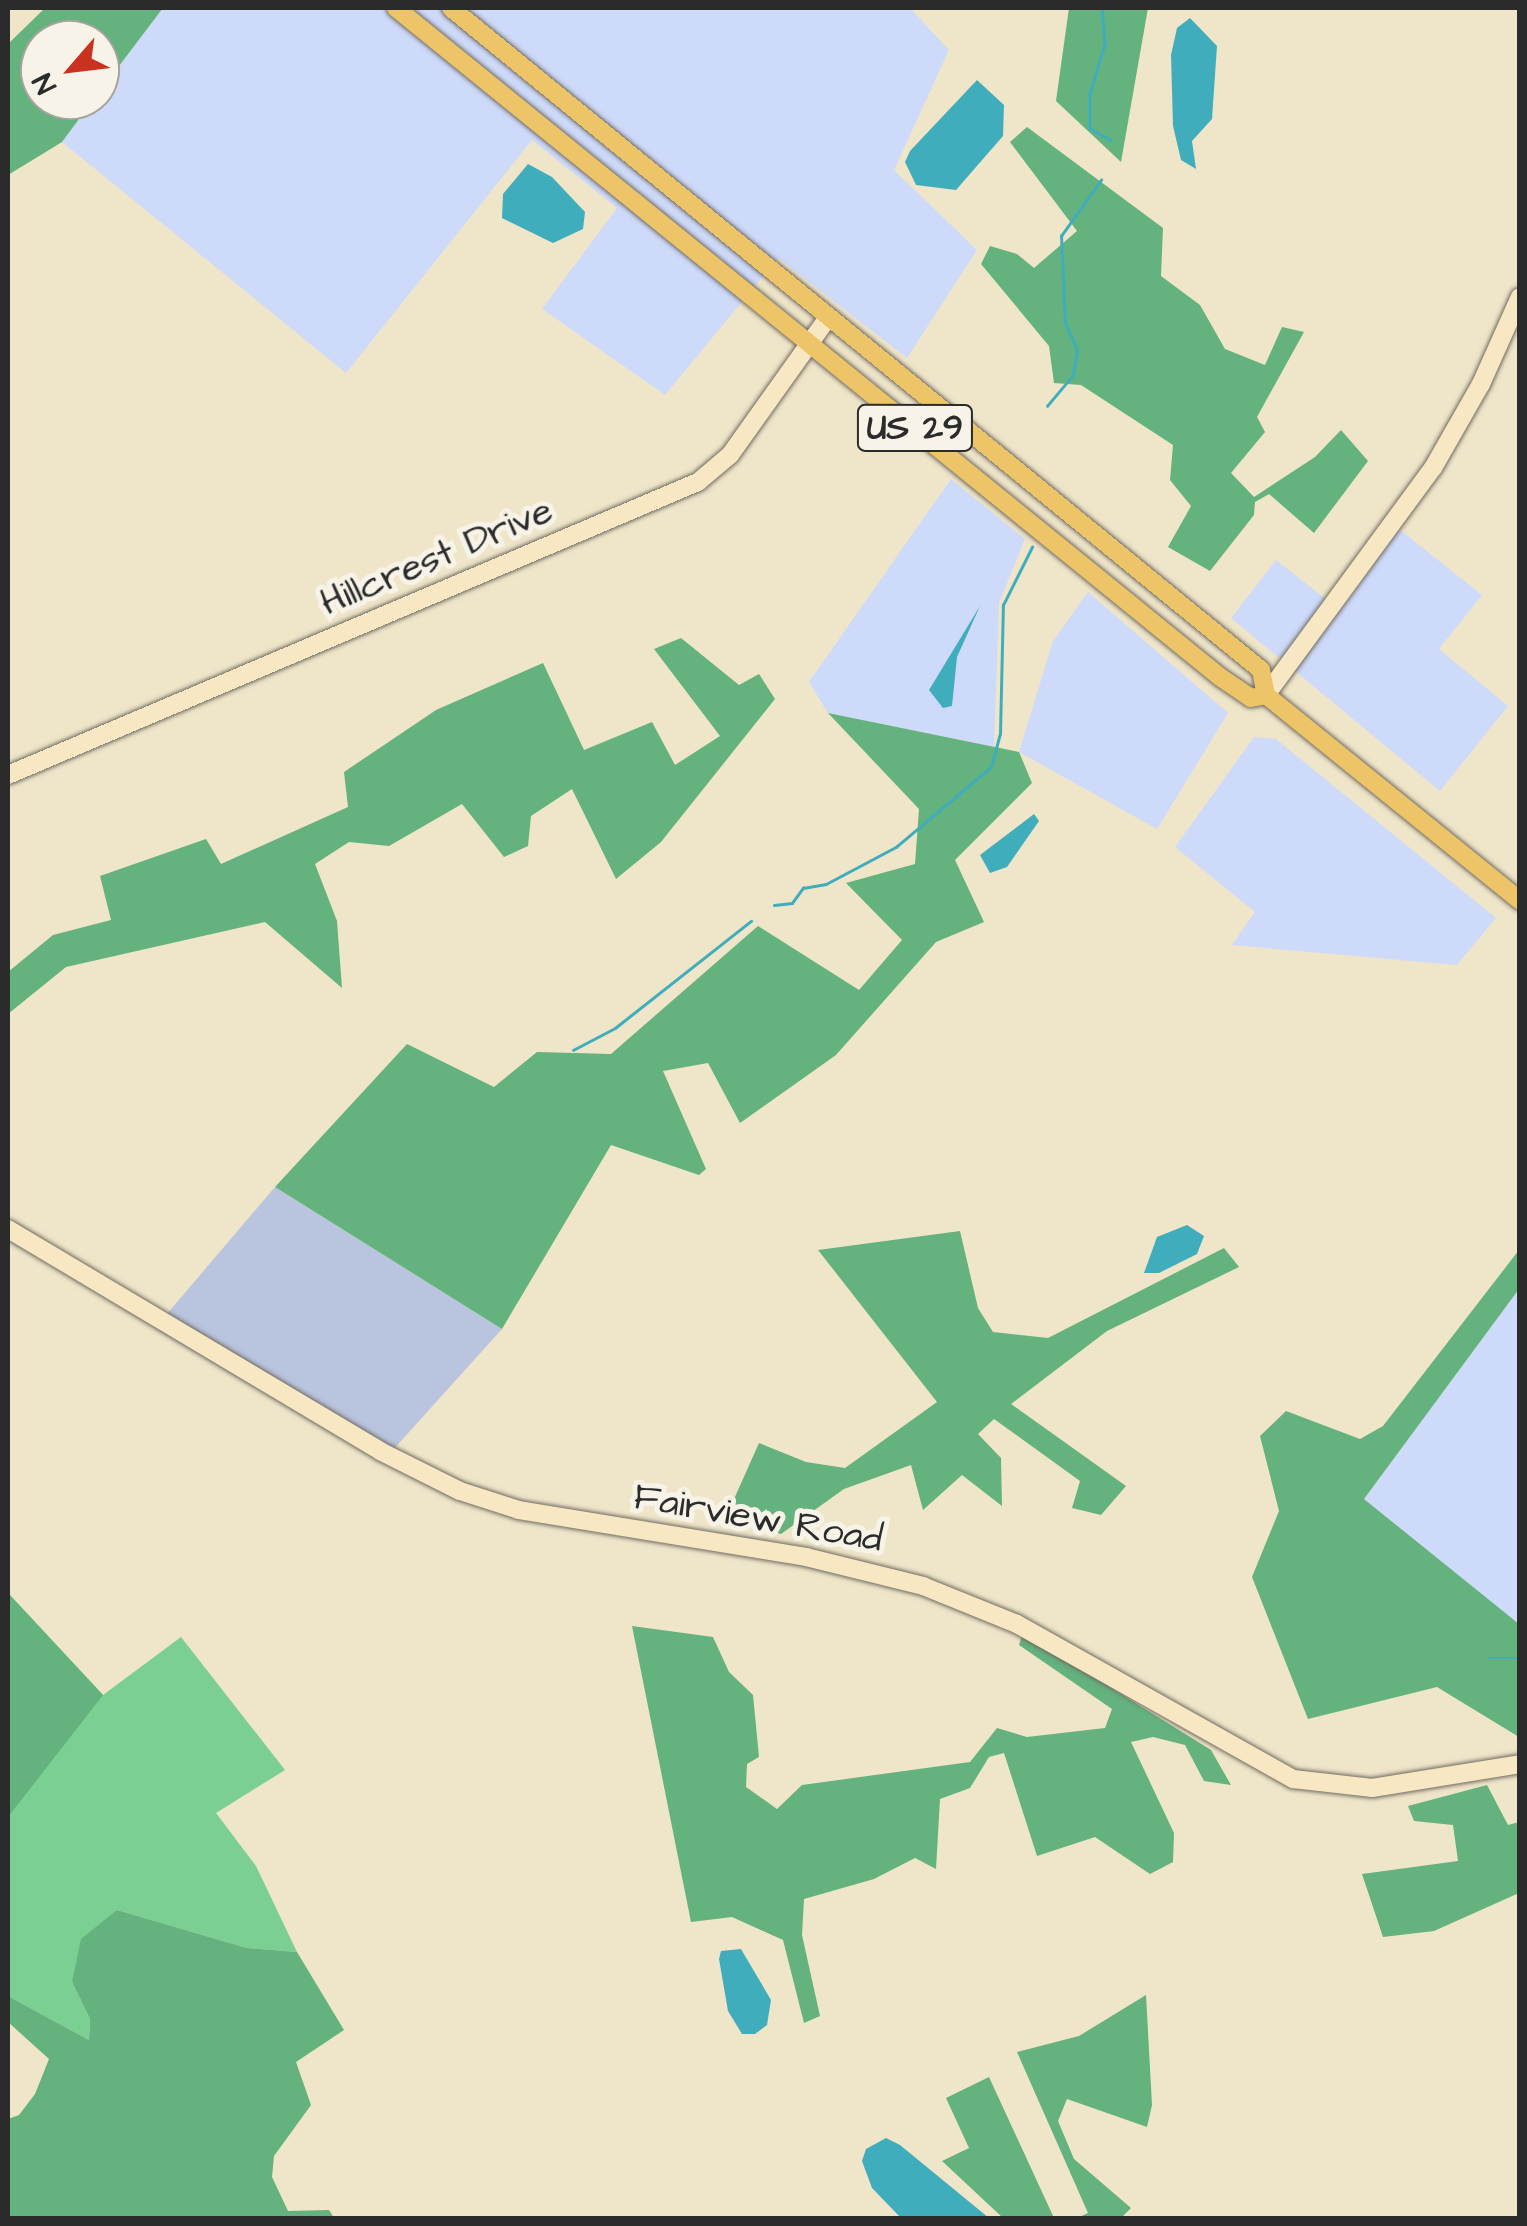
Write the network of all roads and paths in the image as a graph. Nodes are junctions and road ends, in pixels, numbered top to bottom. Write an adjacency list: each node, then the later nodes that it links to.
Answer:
1 (396, 8): 5 (main road, US 29)
2 (451, 8): 4 (main road, US 29)
3 (1520, 297): 6 (street)
4 (826, 319): 5 (street, Hillcrest Drive); 6 (main road, US 29)
5 (810, 343): 6 (main road, US 29); 7 (street, Hillcrest Drive)
6 (1266, 695): 8 (main road, US 29)
7 (8, 775)
8 (1520, 901)
9 (8, 1229): 10 (street, Fairview Road)
10 (1520, 1764)

